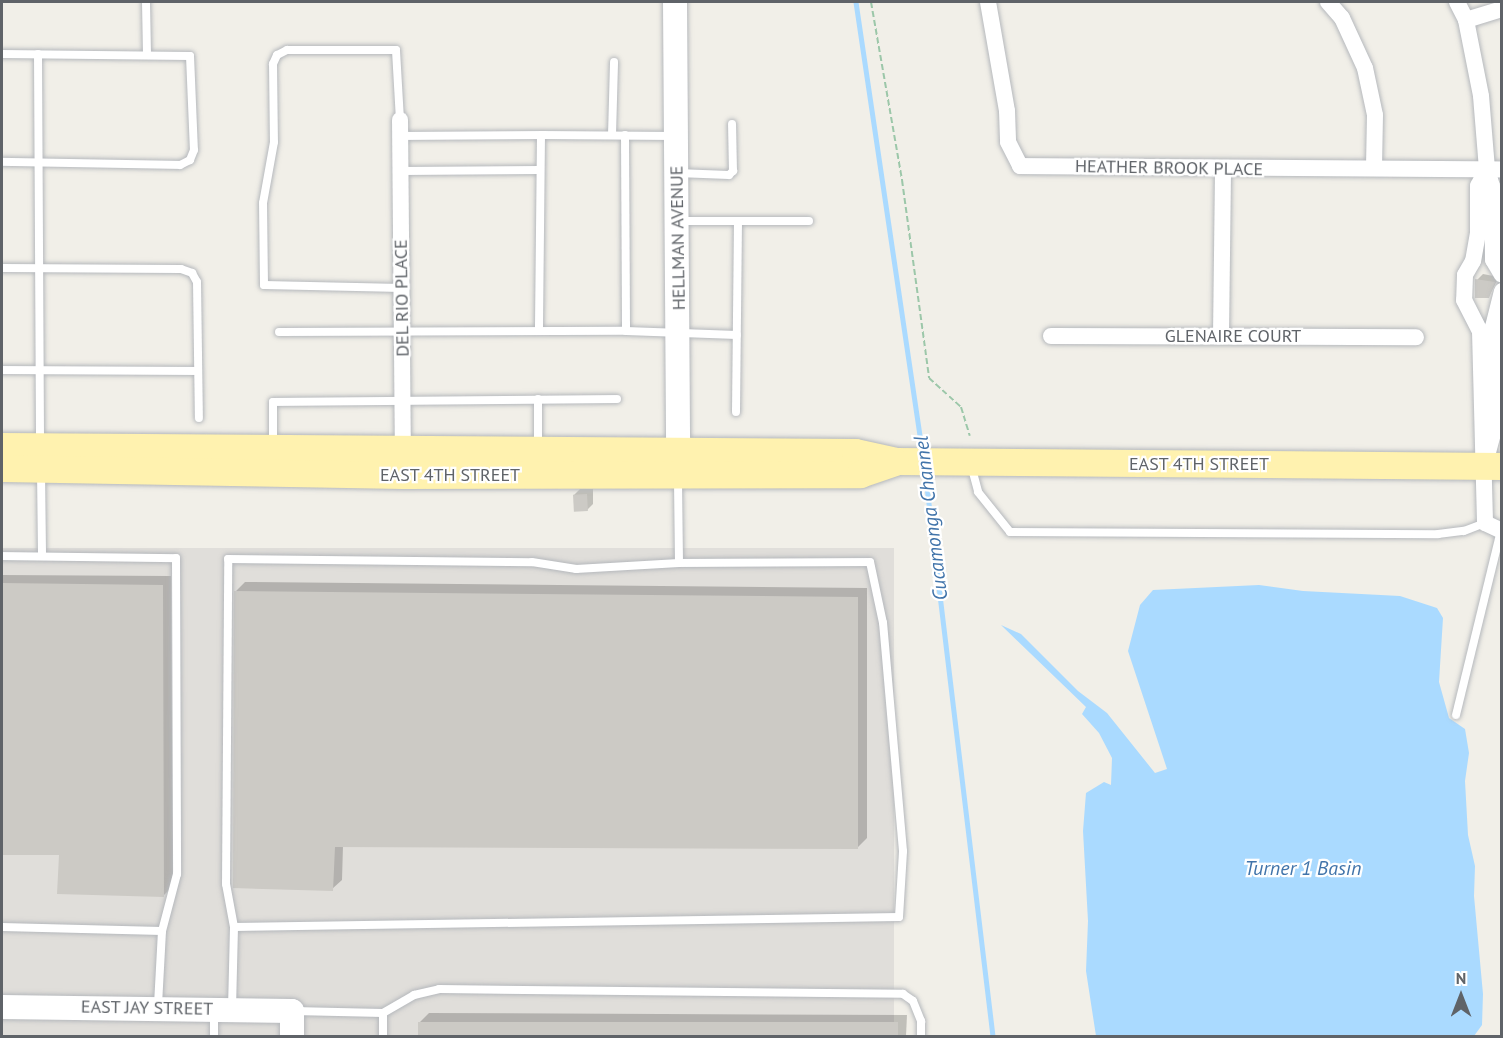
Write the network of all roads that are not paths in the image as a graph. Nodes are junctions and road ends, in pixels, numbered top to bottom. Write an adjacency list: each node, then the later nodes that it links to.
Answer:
1 (146, 2): 10 (lane)
2 (675, 2): 17 (street, HELLMAN AVENUE)
3 (988, 2): 23 (street, HEATHER BROOK PLACE)
4 (1328, 2): 20 (street)
5 (1456, 2): 7 (street)
6 (1502, 9): 7 (street)
7 (1466, 20): 21 (street)
8 (2, 54): 9 (lane)
9 (38, 54): 10 (lane); 19 (lane)
10 (147, 54): 19 (lane)
11 (614, 62): 15 (lane)
12 (732, 124): 25 (lane)
13 (400, 128): 14 (lane); 24 (street, DEL RIO PLACE); 32 (lane)
14 (541, 135): 15 (lane); 22 (lane)
15 (612, 135): 16 (lane)
16 (625, 135): 17 (lane); 36 (lane)
17 (675, 136): 25 (street, HELLMAN AVENUE)
18 (2, 162): 19 (lane)
19 (39, 163): 30 (lane)
20 (1374, 168): 21 (street, HEATHER BROOK PLACE); 23 (street, HEATHER BROOK PLACE)
21 (1494, 169): 31 (street); 58 (street)
22 (540, 170): 24 (lane); 35 (lane)
23 (1223, 170): 41 (street)
24 (401, 171): 32 (street, DEL RIO PLACE)
25 (676, 173): 26 (street, HELLMAN AVENUE)
26 (677, 221): 27 (lane); 38 (street, HELLMAN AVENUE)
27 (738, 221): 28 (lane); 39 (lane)
28 (809, 221)
29 (2, 268): 30 (lane)
30 (40, 268): 44 (lane); 45 (lane)
31 (1502, 275)
32 (402, 288): 34 (street, DEL RIO PLACE)
33 (1502, 291): 58 (street)
34 (403, 330): 35 (lane); 37 (lane); 48 (street, DEL RIO PLACE)
35 (539, 331): 36 (lane)
36 (626, 331): 38 (lane)
37 (279, 332)
38 (680, 332): 39 (lane); 57 (street, HELLMAN AVENUE)
39 (737, 335): 49 (lane)
40 (1051, 336): 41 (street, GLENAIRE COURT)
41 (1221, 336): 42 (street, GLENAIRE COURT)
42 (1416, 337)
43 (2, 370): 44 (lane)
44 (40, 370): 45 (lane); 56 (lane)
45 (198, 371): 50 (lane)
46 (538, 399): 47 (lane); 48 (lane); 54 (lane)
47 (617, 399)
48 (404, 400): 52 (lane); 53 (street, DEL RIO PLACE)
49 (736, 412)
50 (199, 418)
51 (2, 446): 56 (main road, EAST 4TH STREET)
52 (273, 446): 53 (main road, EAST 4TH STREET); 56 (main road, EAST 4TH STREET)
53 (403, 447): 54 (main road, EAST 4TH STREET); 60 (street, DEL RIO PLACE)
54 (538, 449): 57 (main road, EAST 4TH STREET)
55 (962, 453): 57 (main road, EAST 4TH STREET); 58 (main road, EAST 4TH STREET); 61 (lane)
56 (40, 457): 59 (main road, EAST 4TH STREET); 60 (main road, EAST 4TH STREET); 64 (lane)
57 (678, 462): 60 (main road, EAST 4TH STREET); 65 (lane)
58 (1493, 466): 61 (street)
59 (2, 468)
60 (403, 475)
61 (1485, 523): 62 (street)
62 (1501, 531): 66 (lane)
63 (2, 556): 64 (lane)
64 (42, 556): 69 (lane)
65 (679, 563): 68 (lane); 68 (lane)
66 (1456, 715)
67 (2, 927): 69 (lane)
68 (234, 927): 72 (lane)
69 (162, 931): 71 (lane)
70 (2, 1007): 71 (street, EAST JAY STREET)
71 (158, 1007): 72 (street, EAST JAY STREET)
72 (223, 1009): 73 (street, EAST JAY STREET); 75 (lane)
73 (292, 1011): 74 (lane); 76 (street)
74 (383, 1013): 77 (lane); 78 (lane)
75 (214, 1036)
76 (292, 1036)
77 (383, 1036)
78 (921, 1036)

